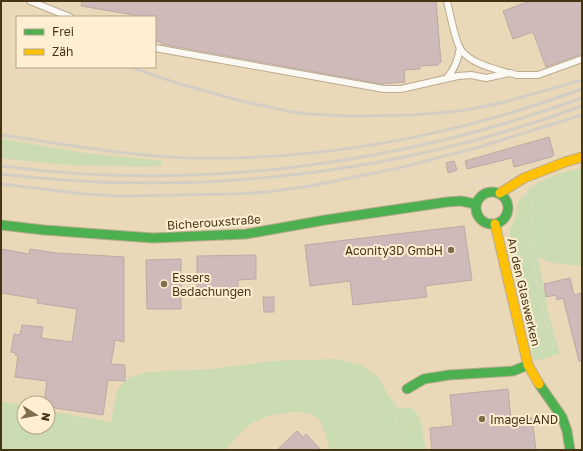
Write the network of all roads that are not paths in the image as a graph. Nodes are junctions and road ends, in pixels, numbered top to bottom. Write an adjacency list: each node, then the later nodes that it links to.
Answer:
1 (30, 1): 3 (lane)
2 (447, 1): 5 (lane)
3 (68, 16)
4 (156, 48): 8 (lane)
5 (460, 48): 7 (lane); 8 (lane)
6 (582, 59): 7 (lane)
7 (510, 73): 8 (lane)
8 (447, 78)
9 (582, 158): 10 (street)
10 (500, 193): 11 (street); 12 (street)
11 (475, 204): 12 (street); 13 (street, Bicherouxstraße)
12 (495, 224): 14 (street, An den Glaswerken)
13 (1, 225)
14 (527, 360): 15 (street, An den Glaswerken); 16 (street, An den Glaswerken)
15 (406, 389)
16 (570, 450)

